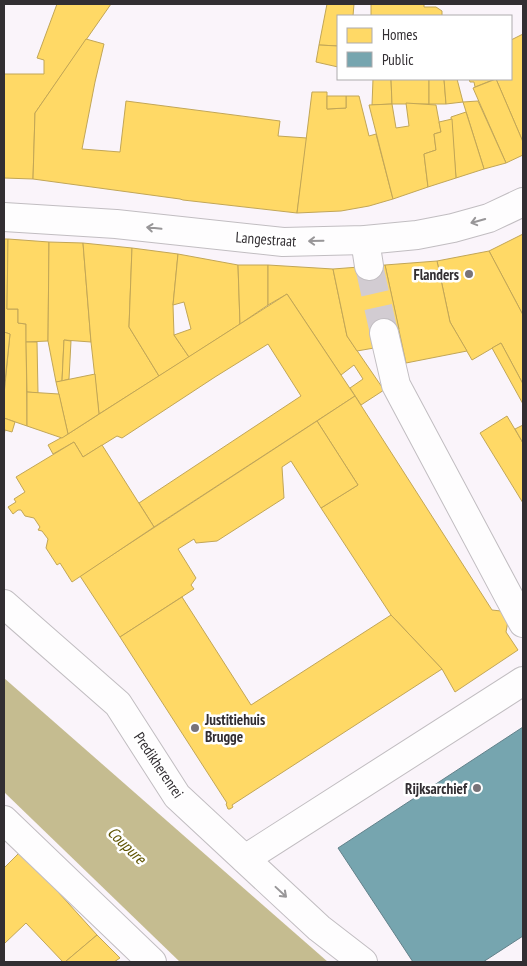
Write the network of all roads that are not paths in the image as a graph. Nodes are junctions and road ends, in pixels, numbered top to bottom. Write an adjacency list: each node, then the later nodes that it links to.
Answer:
1 (523, 202): 2 (street, Langestraat, one-way to 2)
2 (4, 217)
3 (384, 333): 5 (street)
4 (4, 604): 8 (street, Predikherenrei)
5 (523, 623)
6 (523, 681): 8 (street)
7 (4, 820): 9 (street)
8 (245, 859): 10 (street, Predikherenrei, one-way to 10)
9 (152, 962)
10 (363, 962)

